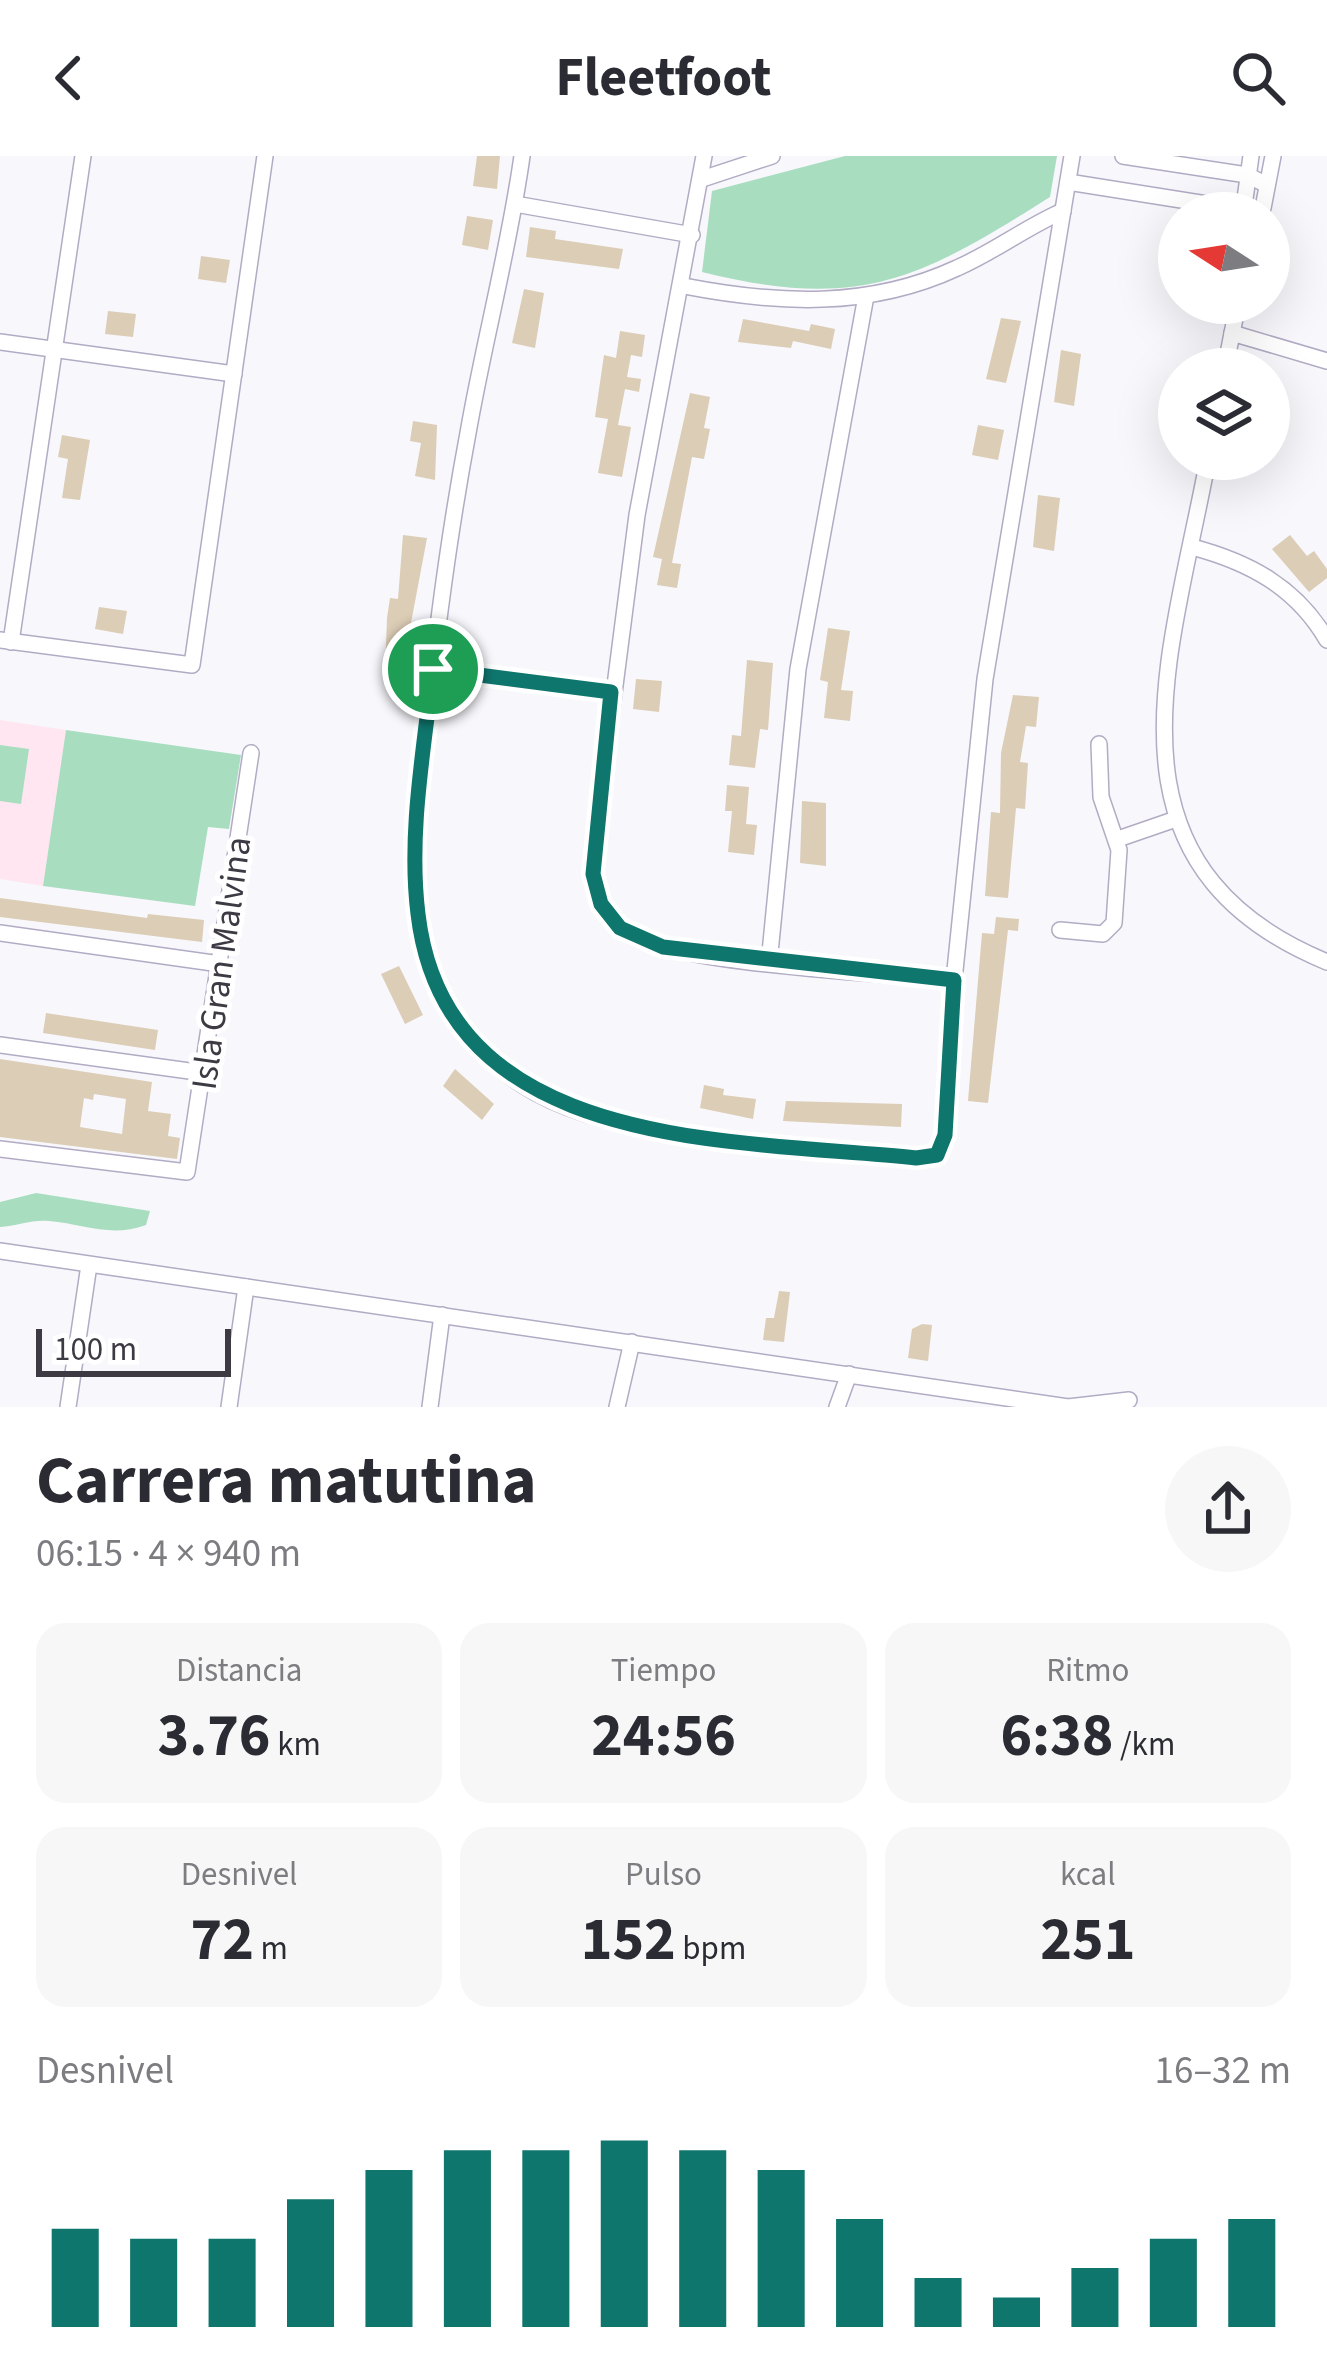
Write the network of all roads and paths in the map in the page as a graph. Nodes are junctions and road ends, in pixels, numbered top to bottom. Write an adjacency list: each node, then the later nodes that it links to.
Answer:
1 (83, 156): 26 (street)
2 (265, 156): 28 (street)
3 (522, 156): 17 (street)
4 (704, 156): 11 (street)
5 (772, 156): 11 (street)
6 (1072, 156): 12 (street)
7 (1123, 156): 10 (street)
8 (1251, 156): 10 (street)
9 (1273, 156): 13 (street)
10 (1247, 175): 13 (street); 14 (street)
11 (702, 179): 19 (street)
12 (1068, 182): 16 (street); 18 (street)
13 (1268, 185): 15 (street)
14 (1245, 192)
15 (1267, 192)
16 (1158, 197)
17 (515, 204): 19 (street); 33 (street)
18 (1063, 211): 21 (street); 44 (street)
19 (692, 235): 20 (street)
20 (684, 286): 21 (street); 34 (street)
21 (866, 296): 41 (street)
22 (1234, 324): 23 (street)
23 (1232, 333): 25 (street); 27 (street)
24 (0, 342): 26 (street)
25 (1230, 348)
26 (52, 350): 28 (street); 32 (street)
27 (1327, 361)
28 (234, 374): 32 (street)
29 (1204, 480): 30 (street)
30 (1192, 547): 31 (street); 37 (street)
31 (1327, 640)
32 (6, 641)
33 (433, 669): 34 (street); 44 (street)
34 (611, 692): 41 (street)
35 (1099, 744): 38 (street)
36 (251, 753): 43 (street, Isla Gran Malvina)
37 (1175, 819): 38 (street); 42 (street)
38 (1118, 839): 39 (street)
39 (1060, 930)
40 (0, 933): 43 (street)
41 (770, 962): 44 (street)
42 (1327, 962)
43 (220, 964): 46 (street, Isla Gran Malvina)
44 (954, 980)
45 (0, 1045): 46 (street)
46 (204, 1073): 47 (street, Isla Gran Malvina)
47 (0, 1149)
48 (0, 1251): 49 (street)
49 (89, 1264): 50 (street); 56 (street)
50 (246, 1287): 51 (street); 57 (street)
51 (442, 1315): 52 (street); 58 (street)
52 (632, 1342): 53 (street); 59 (street)
53 (849, 1374): 55 (street); 60 (street)
54 (1129, 1400): 55 (street)
55 (1010, 1403)
56 (68, 1407)
57 (229, 1407)
58 (430, 1407)
59 (617, 1407)
60 (837, 1407)

